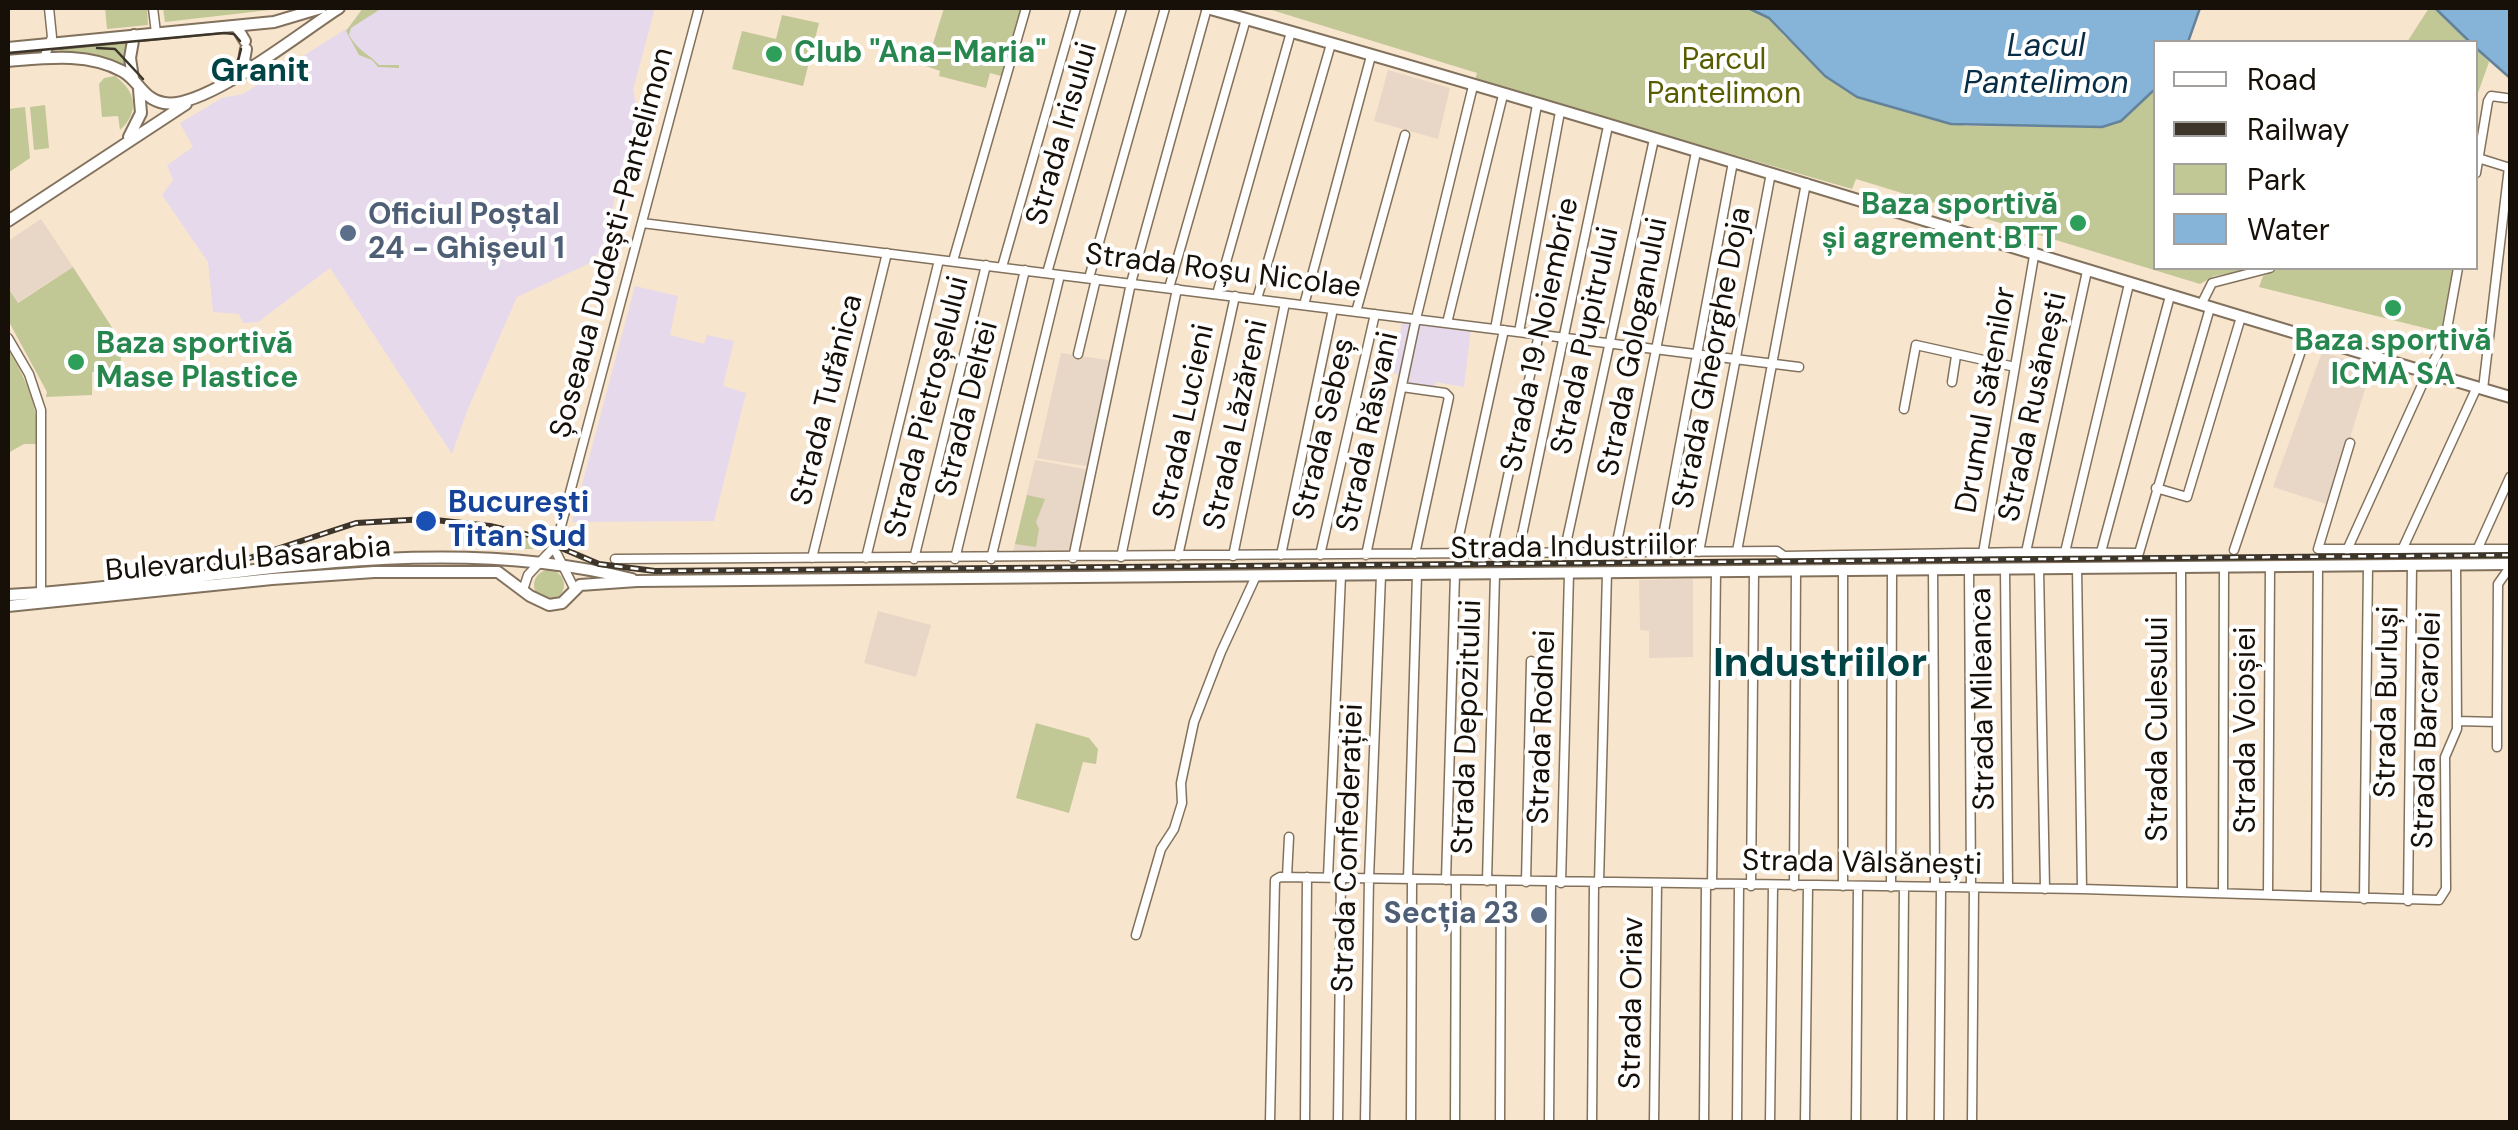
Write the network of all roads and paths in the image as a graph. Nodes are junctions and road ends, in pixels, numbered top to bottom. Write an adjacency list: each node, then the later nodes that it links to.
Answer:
1 (49, 8): 16 (street)
2 (153, 8): 13 (street)
3 (321, 8): 12 (main road)
4 (339, 8): 22 (main road)
5 (699, 8): 41 (street, Șoseaua Dudești-Pantelimon)
6 (1026, 8): 45 (street)
7 (1076, 8): 47 (street)
8 (1122, 8): 52 (street, Strada Irisului)
9 (1164, 8): 54 (street)
10 (1206, 8): 11 (main road); 55 (street)
11 (1246, 19): 14 (main road); 57 (street)
12 (236, 26): 13 (main road); 22 (main road)
13 (156, 32): 15 (main road)
14 (1291, 32): 17 (main road); 58 (street)
15 (134, 35): 16 (main road); 23 (main road)
16 (52, 43): 18 (main road); 20 (street)
17 (1331, 44): 19 (main road); 61 (street)
18 (8, 48)
19 (1371, 56): 24 (main road); 63 (street)
20 (44, 58): 21 (main road); 23 (main road)
21 (8, 61)
22 (232, 78): 26 (main road)
23 (136, 84): 26 (main road); 33 (main road)
24 (1473, 86): 25 (main road); 69 (street, Strada Răsvani)
25 (1503, 95): 28 (main road); 70 (street)
26 (200, 97): 33 (main road)
27 (2506, 98): 35 (street)
28 (1537, 105): 29 (main road); 71 (street)
29 (1560, 112): 30 (main road); 72 (street)
30 (1608, 126): 32 (main road); 75 (street, Strada 19 Noiembrie)
31 (1405, 134): 66 (street)
32 (1654, 139): 34 (main road); 77 (street, Strada Pupitrului)
33 (126, 142): 40 (main road)
34 (1696, 152): 36 (main road); 78 (street, Strada Gologanului)
35 (2478, 158): 37 (street)
36 (1733, 162): 38 (main road); 80 (street)
37 (2510, 168): 89 (street)
38 (1771, 173): 39 (main road); 82 (street, Strada Gheorghe Doja)
39 (1806, 183): 43 (main road); 83 (street)
40 (8, 221)
41 (642, 222): 42 (street, Strada Roșu Nicolae); 95 (street, Șoseaua Dudești-Pantelimon)
42 (887, 253): 44 (street, Strada Roșu Nicolae); 120 (street, Strada Tufănica)
43 (2034, 256): 51 (main road); 85 (street, Drumul Sătenilor)
44 (939, 260): 45 (street, Strada Roșu Nicolae); 121 (street)
45 (953, 261): 46 (street, Strada Roșu Nicolae)
46 (986, 266): 47 (street, Strada Roșu Nicolae); 122 (street, Strada Pietroșelului)
47 (1002, 268): 48 (street, Strada Roșu Nicolae)
48 (1024, 270): 52 (street, Strada Roșu Nicolae); 123 (street, Strada Deltei)
49 (2262, 270): 64 (street)
50 (2458, 270): 86 (street)
51 (2086, 271): 56 (main road); 105 (street, Strada Rusănești)
52 (1047, 273): 53 (street, Strada Roșu Nicolae)
53 (1060, 274): 54 (street, Strada Roșu Nicolae); 124 (street)
54 (1093, 279): 55 (street, Strada Roșu Nicolae); 79 (street)
55 (1131, 284): 57 (street, Strada Roșu Nicolae); 125 (street)
56 (2129, 284): 60 (main road); 106 (street)
57 (1173, 289): 58 (street, Strada Roșu Nicolae); 119 (street)
58 (1217, 294): 59 (street, Strada Roșu Nicolae)
59 (1235, 296): 61 (street, Strada Roșu Nicolae); 116 (street, Strada Lucieni)
60 (2170, 296): 64 (main road); 107 (street)
61 (1258, 299): 62 (street, Strada Roșu Nicolae)
62 (1285, 303): 63 (street, Strada Roșu Nicolae); 117 (street, Strada Lăzăreni)
63 (1304, 305): 65 (street, Strada Roșu Nicolae)
64 (2205, 306): 68 (main road); 94 (street)
65 (1333, 308): 66 (street, Strada Roșu Nicolae); 118 (street)
66 (1356, 312): 67 (street, Strada Roșu Nicolae)
67 (1375, 314): 69 (street, Strada Roșu Nicolae); 115 (street, Strada Sebeș)
68 (2241, 317): 74 (main road); 94 (street)
69 (1416, 319): 70 (street, Strada Roșu Nicolae); 88 (street, Strada Răsvani)
70 (1448, 323): 71 (street, Strada Roșu Nicolae)
71 (1500, 329): 72 (street, Strada Roșu Nicolae); 112 (street)
72 (1519, 332): 73 (street, Strada Roșu Nicolae)
73 (1539, 334): 75 (street, Strada Roșu Nicolae); 113 (street)
74 (2306, 336): 86 (main road); 96 (street)
75 (1564, 337): 77 (street, Strada Roșu Nicolae); 114 (street, Strada 19 Noiembrie)
76 (8, 338): 163 (street)
77 (1608, 343): 78 (street, Strada Roșu Nicolae); 108 (street, Strada Pupitrului)
78 (1656, 349): 80 (street, Strada Roșu Nicolae); 102 (street, Strada Gologanului)
79 (1078, 354)
80 (1698, 354): 82 (street, Strada Roșu Nicolae); 103 (street)
81 (1956, 356): 85 (street); 87 (street); 91 (street)
82 (1736, 359): 83 (street, Strada Roșu Nicolae); 104 (street, Strada Gheorghe Doja)
83 (1771, 363): 84 (street, Strada Roșu Nicolae); 101 (street)
84 (1799, 366)
85 (2015, 366): 109 (street, Drumul Sătenilor)
86 (2428, 372): 89 (main road); 97 (street)
87 (1952, 382)
88 (1402, 387): 110 (street, Strada Răsvani); 111 (street)
89 (2480, 388): 90 (main road); 98 (street)
90 (2510, 397)
91 (1904, 409)
92 (2350, 443): 97 (street)
93 (2510, 477): 99 (street)
94 (2156, 488): 107 (street)
95 (554, 548): 127 (street, Șoseaua Dudești-Pantelimon); 132 (street)
96 (2234, 550)
97 (2347, 550): 98 (street)
98 (2402, 550): 99 (street)
99 (2476, 550): 100 (street)
100 (2510, 550)
101 (1737, 551): 104 (street); 109 (street)
102 (1615, 552): 103 (street); 108 (street)
103 (1660, 552): 104 (street)
104 (1699, 552)
105 (2026, 552): 106 (street); 109 (street)
106 (2065, 552): 107 (street)
107 (2101, 552)
108 (1564, 553): 114 (street)
109 (1984, 553)
110 (1366, 554): 111 (street); 115 (street)
111 (1414, 554): 112 (street)
112 (1455, 554): 113 (street)
113 (1491, 554): 114 (street)
114 (1518, 554)
115 (1320, 555): 118 (street)
116 (1178, 556): 117 (street); 119 (street)
117 (1233, 556): 118 (street)
118 (1281, 556)
119 (1121, 557): 125 (street)
120 (812, 558): 121 (street); 126 (street)
121 (866, 558): 122 (street)
122 (914, 558): 123 (street)
123 (955, 558): 124 (street)
124 (991, 558): 125 (street)
125 (1073, 558)
126 (615, 560)
127 (541, 561): 132 (main road, Strada Industriilor); 160 (street, Șoseaua Dudești-Pantelimon); 163 (main road, Bulevardul Basarabia)
128 (2412, 564): 129 (main road, Strada Industriilor); 131 (main road, Strada Industriilor); 205 (street, Strada Burluși)
129 (2456, 564): 130 (main road, Strada Industriilor); 167 (street, Strada Barcarolei)
130 (2482, 564): 136 (main road, Strada Industriilor); 158 (street)
131 (2368, 565): 135 (main road, Strada Industriilor); 203 (street)
132 (565, 566): 157 (main road, Strada Industriilor); 159 (street)
133 (2224, 566): 134 (main road, Strada Industriilor); 137 (main road, Strada Industriilor); 200 (street)
134 (2270, 566): 135 (main road, Strada Industriilor); 201 (street, Strada Voioșiei)
135 (2318, 566): 202 (street)
136 (2510, 566): 158 (street)
137 (2182, 567): 140 (main road, Strada Industriilor); 199 (street, Strada Culesului)
138 (2005, 568): 139 (main road, Strada Industriilor); 142 (main road, Strada Industriilor); 196 (street, Strada Mileanca)
139 (2040, 568): 140 (main road, Strada Industriilor); 197 (street)
140 (2078, 568): 198 (street)
141 (1932, 569): 142 (main road, Strada Industriilor); 145 (main road, Strada Industriilor); 194 (street)
142 (1969, 569): 195 (street)
143 (1796, 570): 144 (main road, Strada Industriilor); 146 (main road, Strada Industriilor); 188 (street)
144 (1843, 570): 145 (main road, Strada Industriilor); 190 (street)
145 (1892, 570): 192 (street)
146 (1754, 571): 148 (main road, Strada Industriilor); 186 (street)
147 (1607, 572): 148 (main road, Strada Industriilor); 149 (main road, Strada Industriilor); 182 (street)
148 (1716, 572): 184 (street)
149 (1570, 573): 152 (main road, Strada Industriilor); 181 (street, Strada Rodnei)
150 (1417, 574): 151 (main road, Strada Industriilor); 154 (main road, Strada Industriilor); 176 (street)
151 (1456, 574): 152 (main road, Strada Industriilor); 177 (street)
152 (1495, 574): 178 (street, Strada Depozitului)
153 (1340, 575): 154 (main road, Strada Industriilor); 156 (main road, Strada Industriilor); 173 (street)
154 (1381, 575): 175 (street, Strada Confederației)
155 (1242, 576): 156 (main road, Strada Industriilor); 157 (main road, Strada Industriilor); 162 (street)
156 (1256, 576): 162 (street)
157 (638, 581): 159 (main road, Strada Industriilor)
158 (2498, 584): 168 (street)
159 (574, 588): 164 (main road, Strada Industriilor)
160 (523, 590): 163 (main road, Bulevardul Basarabia); 164 (main road, Bulevardul Basarabia)
161 (8, 595): 163 (main road, Bulevardul Basarabia)
162 (1246, 596): 206 (street)
163 (42, 598): 165 (main road, Bulevardul Basarabia)
164 (542, 604)
165 (8, 606)
166 (1531, 661): 180 (street)
167 (2457, 721): 168 (street); 204 (street, Strada Barcarolei)
168 (2497, 722): 169 (street)
169 (2497, 747)
170 (1289, 838): 171 (street)
171 (1283, 877): 172 (street, Strada Vâlsănești); 207 (street)
172 (1308, 877): 173 (street, Strada Vâlsănești); 208 (street)
173 (1328, 877): 174 (street, Strada Vâlsănești)
174 (1341, 878): 175 (street, Strada Vâlsănești); 209 (street)
175 (1369, 878): 176 (street, Strada Vâlsănești); 210 (street, Strada Confederației)
176 (1410, 879): 177 (street, Strada Vâlsănești); 211 (street)
177 (1451, 880): 178 (street, Strada Vâlsănești); 212 (street)
178 (1487, 881): 179 (street, Strada Vâlsănești)
179 (1501, 882): 180 (street, Strada Vâlsănești); 213 (street, Strada Depozitului)
180 (1526, 882): 181 (street, Strada Vâlsănești)
181 (1556, 882): 182 (street, Strada Vâlsănești); 214 (street, Strada Rodnei)
182 (1596, 883): 183 (street, Strada Vâlsănești); 215 (street)
183 (1656, 884): 184 (street, Strada Vâlsănești); 216 (street, Strada Oriav)
184 (1709, 885): 185 (street, Strada Vâlsănești); 217 (street)
185 (1738, 886): 186 (street, Strada Vâlsănești); 218 (street)
186 (1751, 886): 187 (street, Strada Vâlsănești)
187 (1773, 886): 188 (street, Strada Vâlsănești); 219 (street)
188 (1794, 886): 189 (street, Strada Vâlsănești)
189 (1808, 886): 190 (street, Strada Vâlsănești); 220 (street)
190 (1843, 886): 191 (street, Strada Vâlsănești)
191 (1858, 887): 192 (street, Strada Vâlsănești); 221 (street)
192 (1891, 887): 193 (street, Strada Vâlsănești)
193 (1904, 887): 194 (street, Strada Vâlsănești); 222 (street)
194 (1938, 888): 195 (street, Strada Vâlsănești); 223 (street)
195 (1973, 888): 196 (street, Strada Vâlsănești); 224 (street)
196 (2008, 888): 197 (street, Strada Vâlsănești)
197 (2045, 889): 198 (street, Strada Vâlsănești)
198 (2082, 889): 199 (street, Strada Vâlsănești)
199 (2182, 891): 200 (street, Strada Vâlsănești)
200 (2224, 892): 201 (street, Strada Vâlsănești)
201 (2268, 894): 202 (street, Strada Vâlsănești)
202 (2316, 896): 203 (street, Strada Vâlsănești)
203 (2364, 898): 205 (street, Strada Vâlsănești)
204 (2443, 898): 205 (street, Strada Vâlsănești)
205 (2408, 901)
206 (1136, 936)
207 (1270, 1122)
208 (1305, 1122)
209 (1338, 1122)
210 (1365, 1122)
211 (1412, 1122)
212 (1456, 1122)
213 (1500, 1122)
214 (1549, 1122)
215 (1592, 1122)
216 (1654, 1122)
217 (1704, 1122)
218 (1738, 1122)
219 (1770, 1122)
220 (1805, 1122)
221 (1856, 1122)
222 (1902, 1122)
223 (1938, 1122)
224 (1972, 1122)

